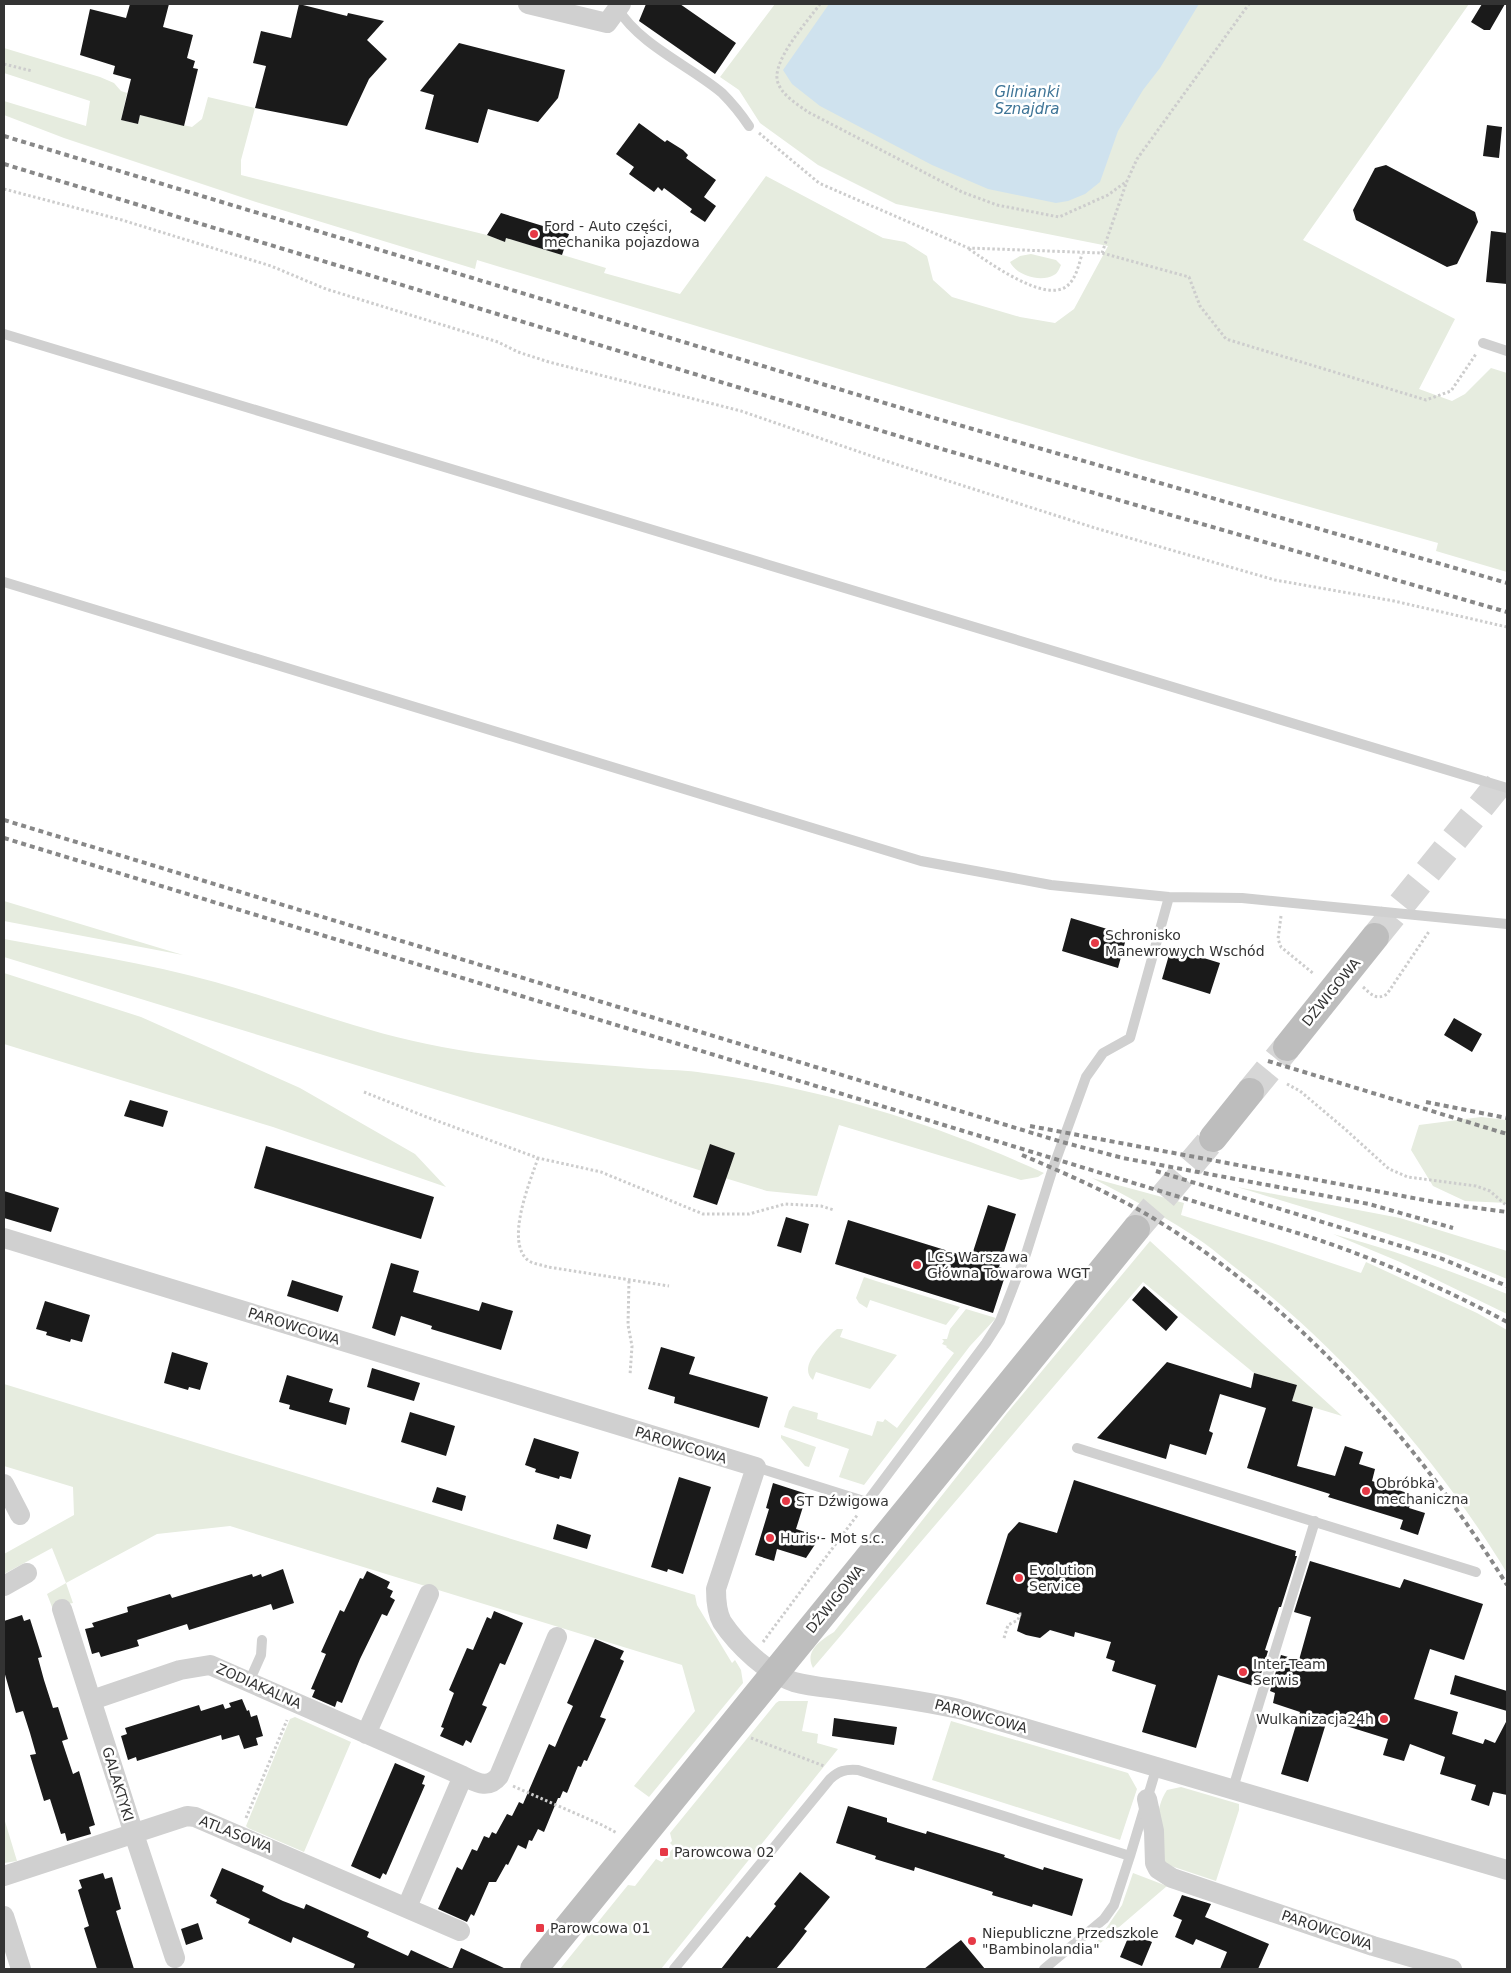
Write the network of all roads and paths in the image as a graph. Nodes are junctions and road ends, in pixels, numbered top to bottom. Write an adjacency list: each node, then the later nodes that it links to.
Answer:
1 (528, 4): 4 (street)
2 (820, 4): 8 (path)
3 (1249, 4): 8 (path)
4 (615, 12): 7 (lane)
5 (4, 64): 6 (path)
6 (32, 72)
7 (749, 126): 10 (path)
8 (1127, 181): 11 (path)
9 (4, 189): 17 (path)
10 (968, 248): 12 (path); 12 (path)
11 (1102, 253): 12 (path); 14 (path)
12 (1082, 254)
13 (4, 334): 18 (lane)
14 (1483, 343): 15 (lane)
15 (1507, 351)
16 (4, 582): 19 (lane)
17 (1507, 626)
18 (1507, 788)
19 (1169, 897): 20 (lane); 42 (lane)
20 (1283, 902): 21 (lane); 24 (path)
21 (1438, 917): 22 (lane); 25 (path)
22 (1507, 924)
23 (1374, 937): 26 (main road, DŹWIGOWA)
24 (1314, 974)
25 (1372, 995)
26 (1287, 1047)
27 (1287, 1084): 32 (path)
28 (364, 1092): 31 (path)
29 (1250, 1092): 30 (main road)
30 (1213, 1138)
31 (538, 1158): 33 (path); 36 (path)
32 (1507, 1206)
33 (834, 1210)
34 (1136, 1229): 55 (main road, DŹWIGOWA)
35 (4, 1238): 40 (street, PAROWCOWA)
36 (629, 1281): 37 (path); 38 (path)
37 (669, 1286)
38 (630, 1376)
39 (1077, 1448): 44 (lane)
40 (756, 1467): 42 (lane); 55 (street, PAROWCOWA)
41 (4, 1484): 43 (street)
42 (867, 1502): 54 (path)
43 (20, 1515)
44 (1315, 1521): 45 (lane); 65 (lane)
45 (1476, 1572)
46 (27, 1573): 47 (street)
47 (4, 1586)
48 (430, 1594): 59 (street)
49 (62, 1609): 57 (street, GALAKTYKI)
50 (1022, 1614): 52 (path)
51 (557, 1637): 64 (street)
52 (1004, 1638)
53 (262, 1640): 56 (lane)
54 (762, 1644)
55 (775, 1673): 61 (street, PAROWCOWA); 78 (main road, DŹWIGOWA)
56 (249, 1682): 57 (street, ZODIAKALNA); 58 (street, ZODIAKALNA)
57 (92, 1700): 67 (street, GALAKTYKI)
58 (294, 1702): 59 (street, ZODIAKALNA); 68 (path)
59 (366, 1734): 63 (street, ZODIAKALNA)
60 (746, 1736): 62 (path)
61 (1157, 1766): 65 (street, PAROWCOWA); 66 (lane, PAROWCOWA)
62 (839, 1772): 70 (lane); 79 (lane)
63 (463, 1776): 64 (street); 73 (street)
64 (497, 1779): 69 (path)
65 (1233, 1788): 71 (street, PAROWCOWA)
66 (1147, 1799): 70 (lane, PAROWCOWA); 81 (street, PAROWCOWA)
67 (134, 1834): 68 (street, ATLASOWA); 72 (street, ATLASOWA); 76 (street, GALAKTYKI)
68 (239, 1835): 73 (street, ATLASOWA)
69 (622, 1836)
70 (1130, 1856): 80 (lane, PAROWCOWA)
71 (1507, 1870)
72 (4, 1876)
73 (406, 1907): 75 (street, ATLASOWA)
74 (4, 1916): 77 (street)
75 (460, 1931)
76 (175, 1958)
77 (21, 1969)
78 (534, 1969)
79 (674, 1969)
80 (1044, 1969)
81 (1452, 1969)

